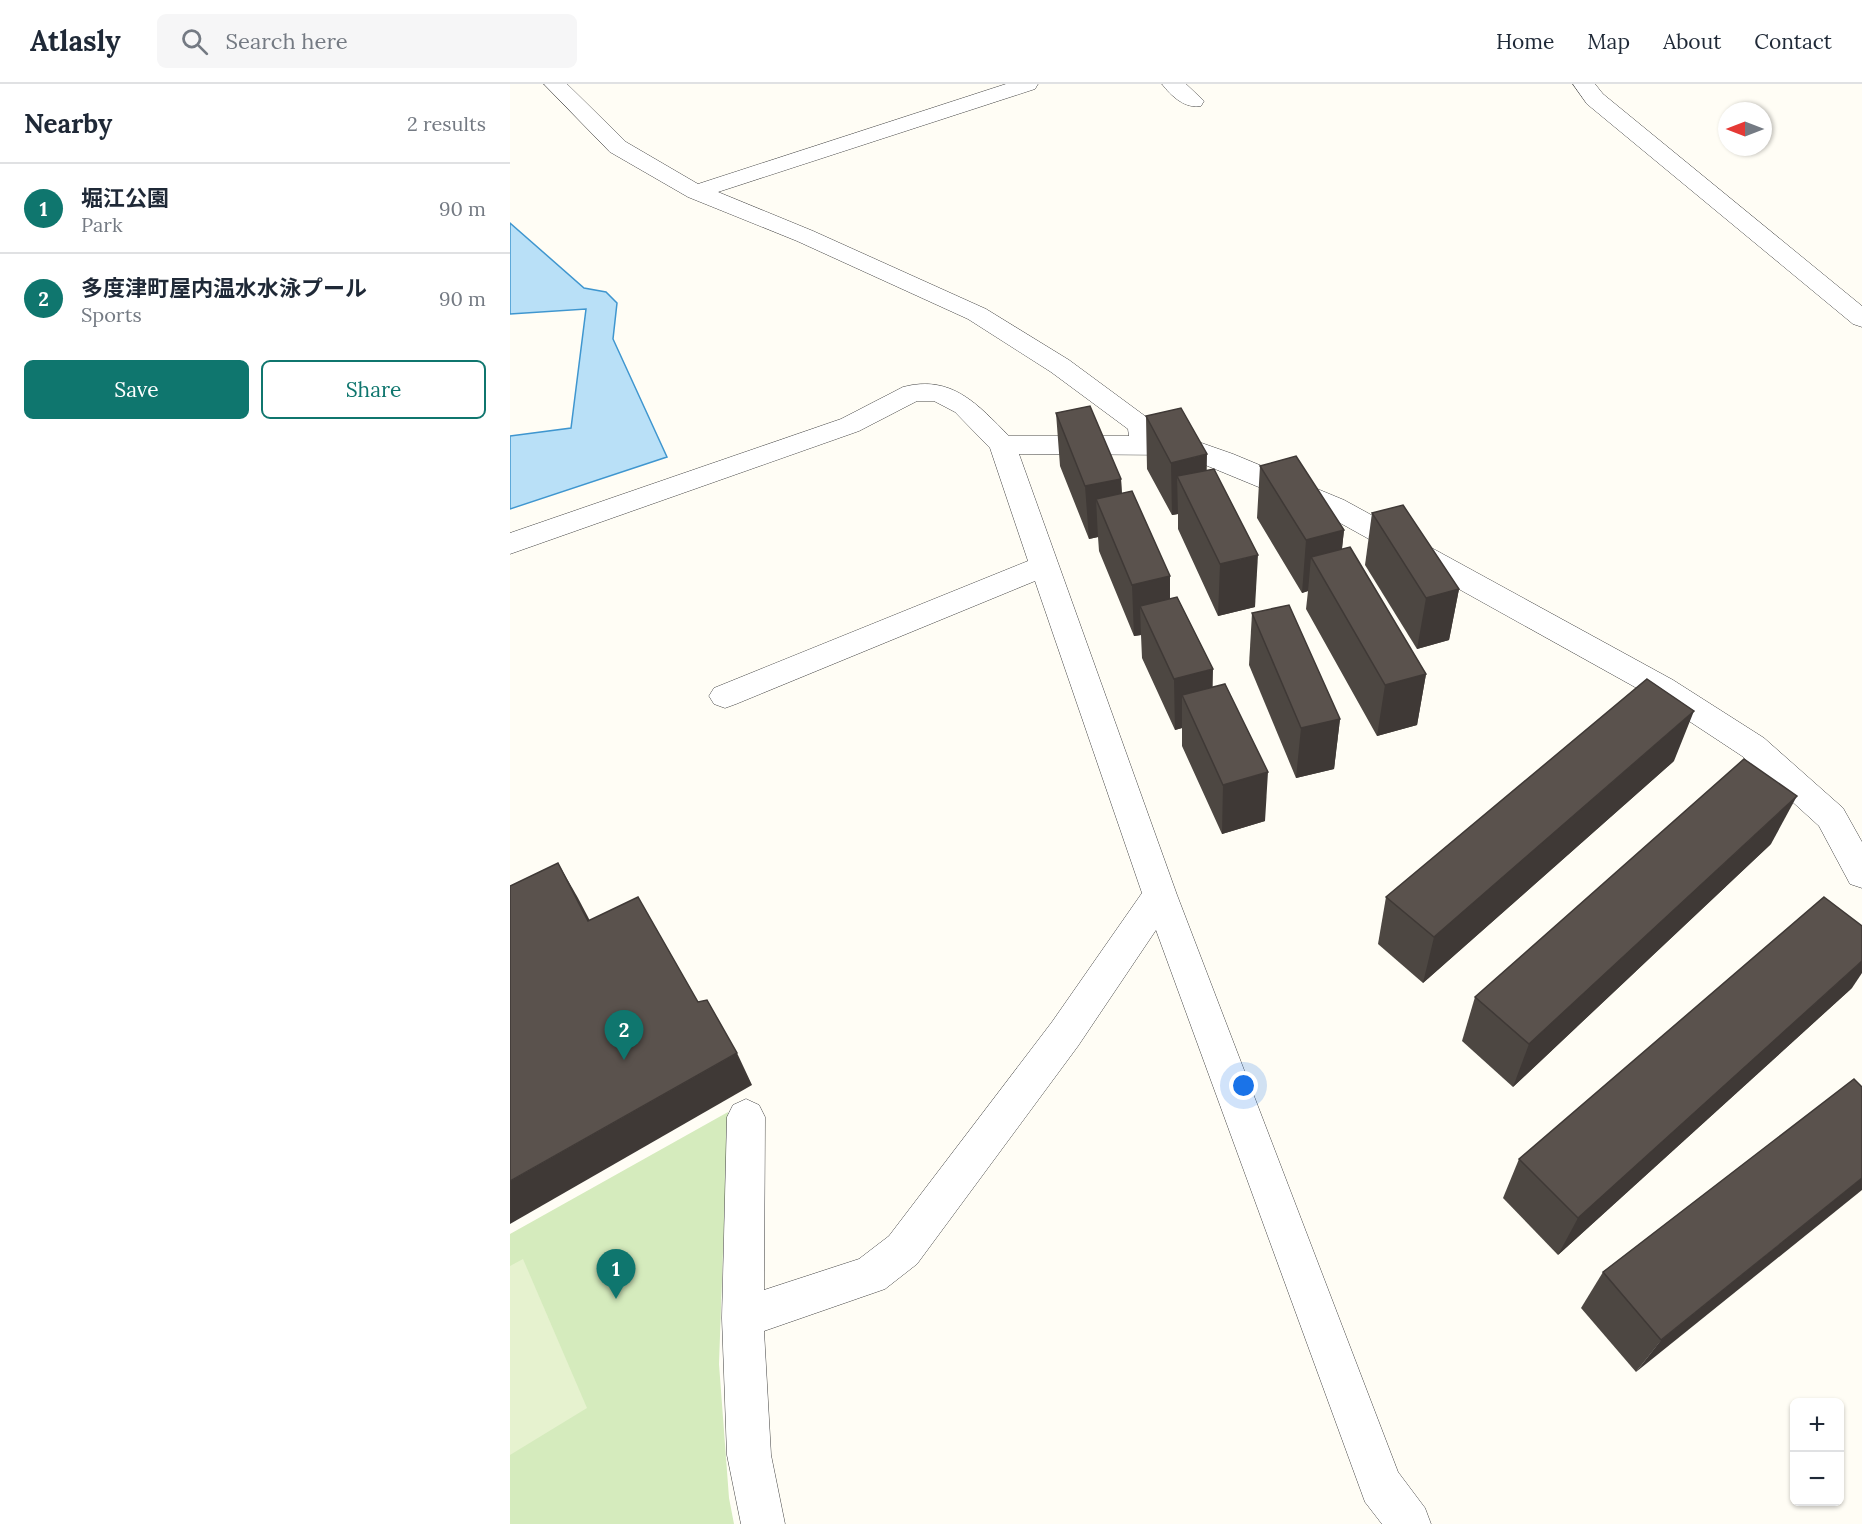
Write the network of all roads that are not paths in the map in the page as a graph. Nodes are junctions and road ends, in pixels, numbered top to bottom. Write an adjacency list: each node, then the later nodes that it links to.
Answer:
1 (555, 84): 6 (street)
2 (1027, 84): 6 (street)
3 (1173, 84): 5 (street)
4 (1584, 84): 7 (street)
5 (1193, 101)
6 (696, 192): 9 (street)
7 (1862, 319)
8 (1002, 445): 9 (street); 10 (street); 11 (street)
9 (1145, 446): 13 (street)
10 (510, 544)
11 (1044, 566): 12 (street); 14 (street)
12 (725, 696)
13 (1862, 874)
14 (1160, 895): 16 (street); 18 (street)
15 (746, 1117): 16 (street)
16 (743, 1318): 17 (street)
17 (763, 1524)
18 (1409, 1524)

